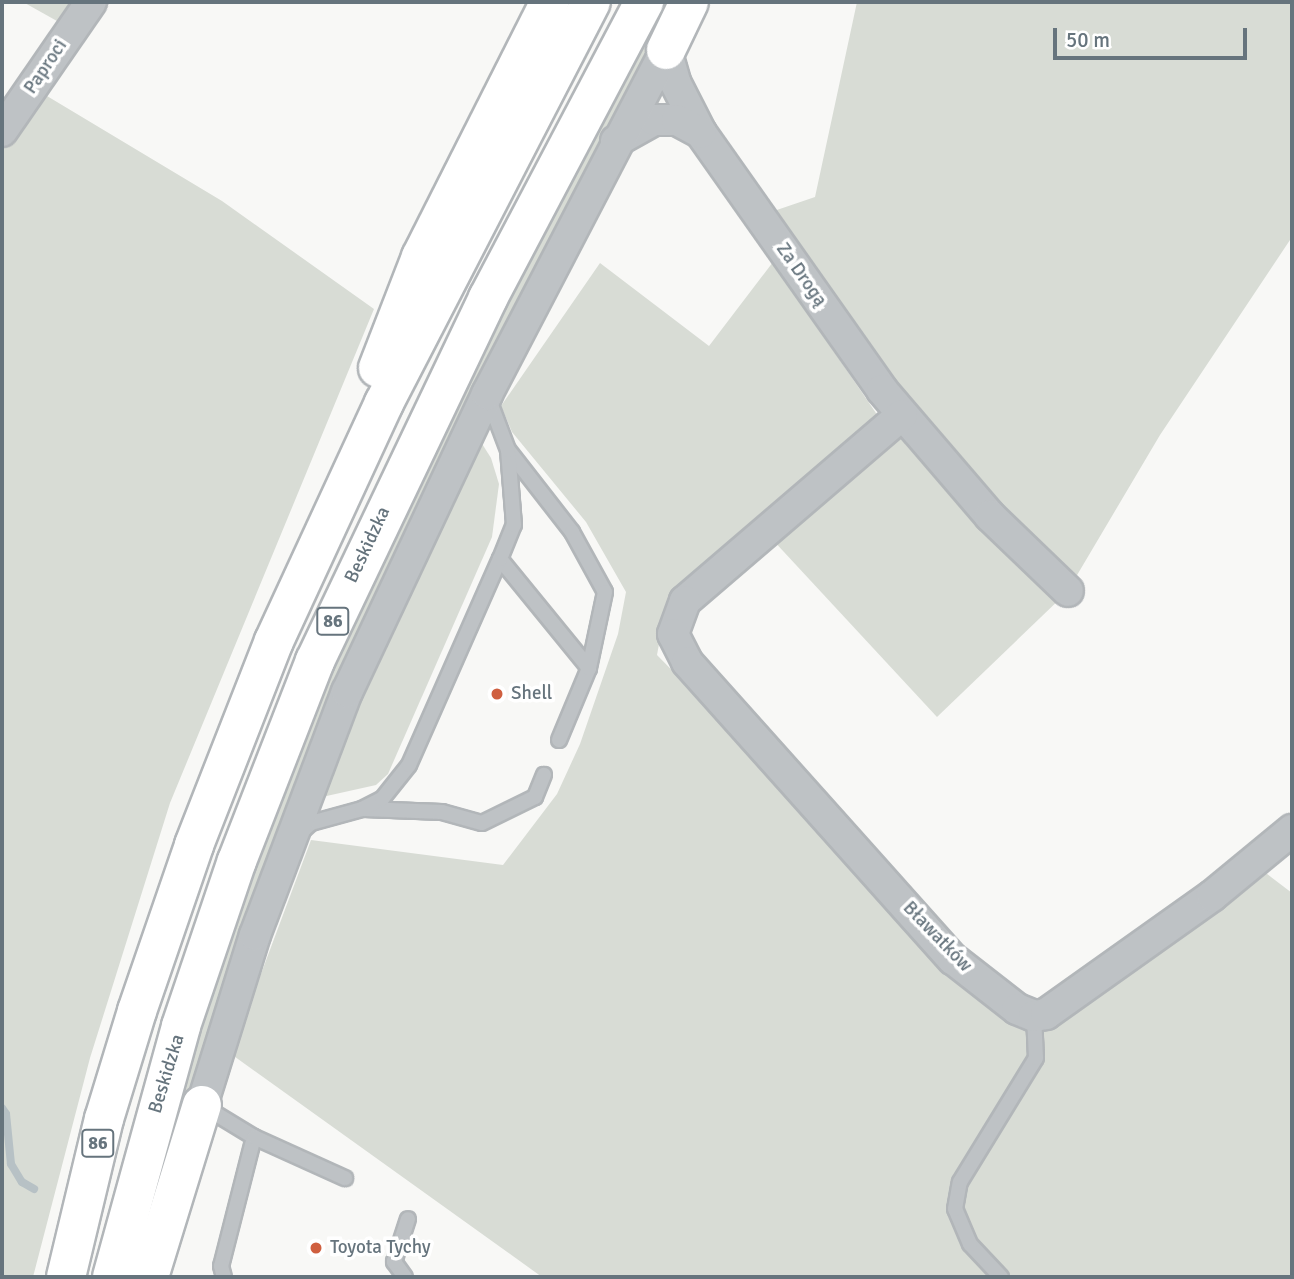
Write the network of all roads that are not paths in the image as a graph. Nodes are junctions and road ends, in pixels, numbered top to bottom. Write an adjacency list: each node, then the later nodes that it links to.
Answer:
1 (91, 2): 7 (street, Paproci)
2 (550, 2): 13 (main road)
3 (591, 2): 13 (main road, 86)
4 (644, 2): 28 (main road, Beskidzka / 86)
5 (689, 2): 6 (main road)
6 (666, 50): 8 (street, Za Drogą); 9 (street)
7 (2, 131)
8 (701, 133): 9 (street); 11 (street, Za Drogą)
9 (616, 141): 10 (street)
10 (487, 394): 12 (lane); 21 (street)
11 (902, 415): 15 (street, Za Drogą); 22 (street, Bławatków)
12 (508, 450): 14 (lane); 16 (lane)
13 (323, 529): 27 (main road, 86)
14 (500, 559): 16 (lane); 19 (lane)
15 (1068, 591)
16 (589, 668): 17 (lane)
17 (559, 740)
18 (544, 775): 19 (lane)
19 (362, 809): 21 (lane)
20 (1292, 830): 22 (street)
21 (291, 839): 23 (street)
22 (1034, 1016): 32 (lane)
23 (202, 1105): 24 (lane); 29 (main road)
24 (254, 1137): 25 (lane); 30 (lane)
25 (345, 1178)
26 (408, 1219): 31 (lane)
27 (66, 1277)
28 (112, 1277)
29 (149, 1277)
30 (223, 1277)
31 (405, 1277)
32 (1001, 1277)

